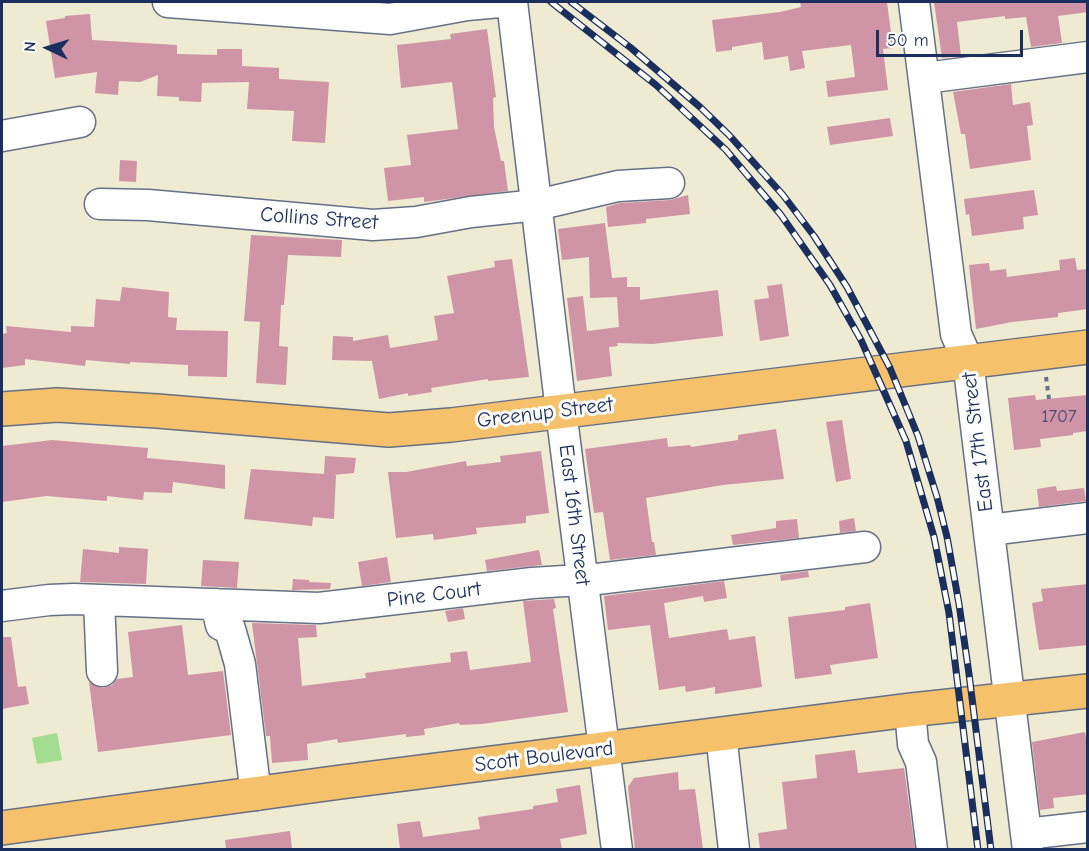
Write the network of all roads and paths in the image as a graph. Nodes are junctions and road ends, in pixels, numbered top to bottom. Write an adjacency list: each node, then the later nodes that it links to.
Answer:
1 (168, 2): 5 (street)
2 (500, 2): 5 (street)
3 (512, 2): 12 (street, East 16th Street)
4 (914, 2): 7 (street, East 17th Street)
5 (234, 4)
6 (1088, 57): 7 (street)
7 (925, 78): 14 (street, East 17th Street)
8 (80, 122): 9 (street)
9 (2, 136)
10 (669, 183): 12 (street, Collins Street)
11 (100, 204): 12 (street, Collins Street)
12 (537, 205): 18 (street, East 16th Street)
13 (1088, 347): 14 (main road, Greenup Street)
14 (968, 361): 18 (main road, Greenup Street); 20 (street, East 17th Street)
15 (1046, 377): 16 (path)
16 (1049, 399)
17 (2, 409): 18 (main road, Greenup Street)
18 (561, 411): 22 (street, East 16th Street)
19 (1088, 518): 20 (street)
20 (989, 530): 28 (street, East 17th Street)
21 (865, 547): 22 (street, Pine Court)
22 (582, 579): 24 (street, Pine Court); 31 (street, East 16th Street)
23 (99, 600): 24 (street, Pine Court); 25 (street, Pine Court); 26 (street)
24 (216, 604): 32 (street)
25 (2, 606)
26 (102, 671)
27 (1088, 691): 28 (main road, Scott Boulevard)
28 (1009, 700): 29 (main road, Scott Boulevard); 35 (street, East 17th Street)
29 (910, 710): 30 (main road, Scott Boulevard); 38 (street)
30 (721, 734): 31 (main road, Scott Boulevard); 37 (street)
31 (604, 749): 32 (main road, Scott Boulevard); 36 (street, East 16th Street)
32 (256, 795): 34 (main road, Scott Boulevard)
33 (1088, 827): 35 (street)
34 (2, 828)
35 (1027, 842)
36 (617, 849)
37 (734, 849)
38 (932, 849)

